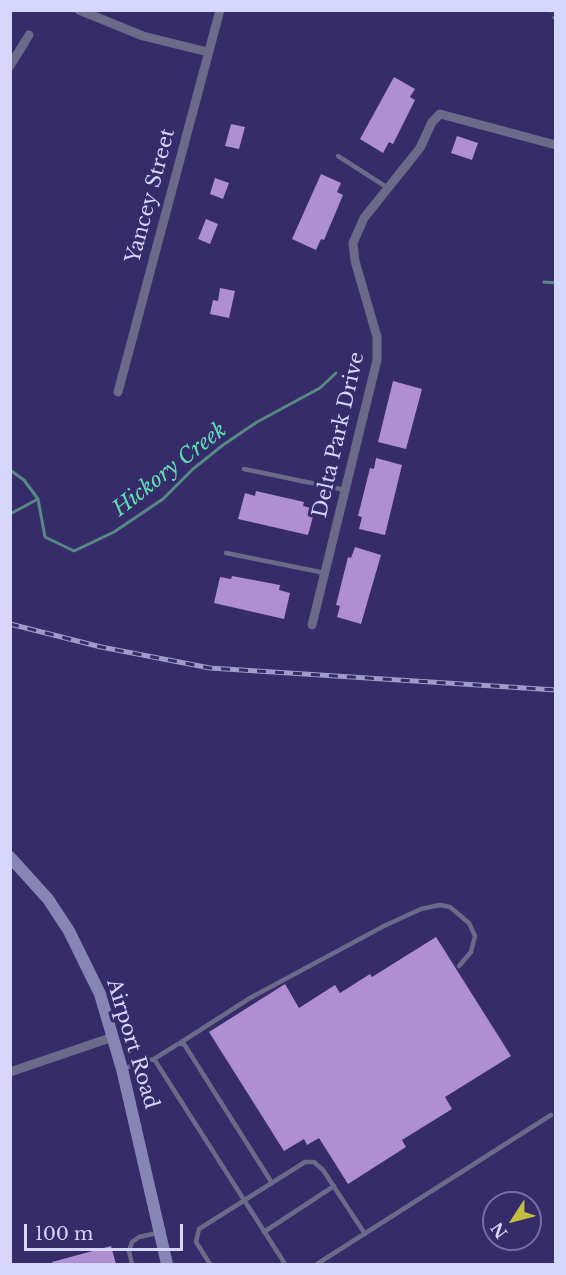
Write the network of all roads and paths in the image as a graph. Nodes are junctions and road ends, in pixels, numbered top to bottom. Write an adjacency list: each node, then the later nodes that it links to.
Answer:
1 (79, 10): 6 (street)
2 (220, 10): 6 (street, Yancey Street)
3 (549, 10): 4 (path)
4 (555, 22)
5 (29, 35): 7 (street)
6 (208, 52): 11 (street, Yancey Street)
7 (10, 66)
8 (555, 145): 10 (street, Delta Park Drive)
9 (338, 156): 10 (lane)
10 (388, 188): 13 (street, Delta Park Drive)
11 (118, 392)
12 (244, 469): 13 (lane)
13 (345, 490): 15 (street, Delta Park Drive)
14 (226, 553): 15 (lane)
15 (325, 573): 16 (street, Delta Park Drive)
16 (312, 625)
17 (10, 857): 19 (street, Airport Road)
18 (459, 966): 20 (lane)
19 (113, 1037): 22 (street, Airport Road); 23 (street)
20 (180, 1043): 21 (lane); 25 (lane)
21 (154, 1059): 22 (lane); 27 (lane)
22 (122, 1068): 29 (street, Airport Road)
23 (10, 1072)
24 (551, 1115): 30 (lane)
25 (272, 1183): 26 (lane); 27 (lane)
26 (334, 1186): 28 (lane); 30 (lane)
27 (243, 1201): 28 (lane); 33 (lane)
28 (264, 1232): 34 (lane)
29 (160, 1233): 31 (lane); 32 (street, Airport Road)
30 (365, 1234): 35 (lane)
31 (132, 1264)
32 (167, 1264)
33 (210, 1264)
34 (285, 1264)
35 (317, 1264)

